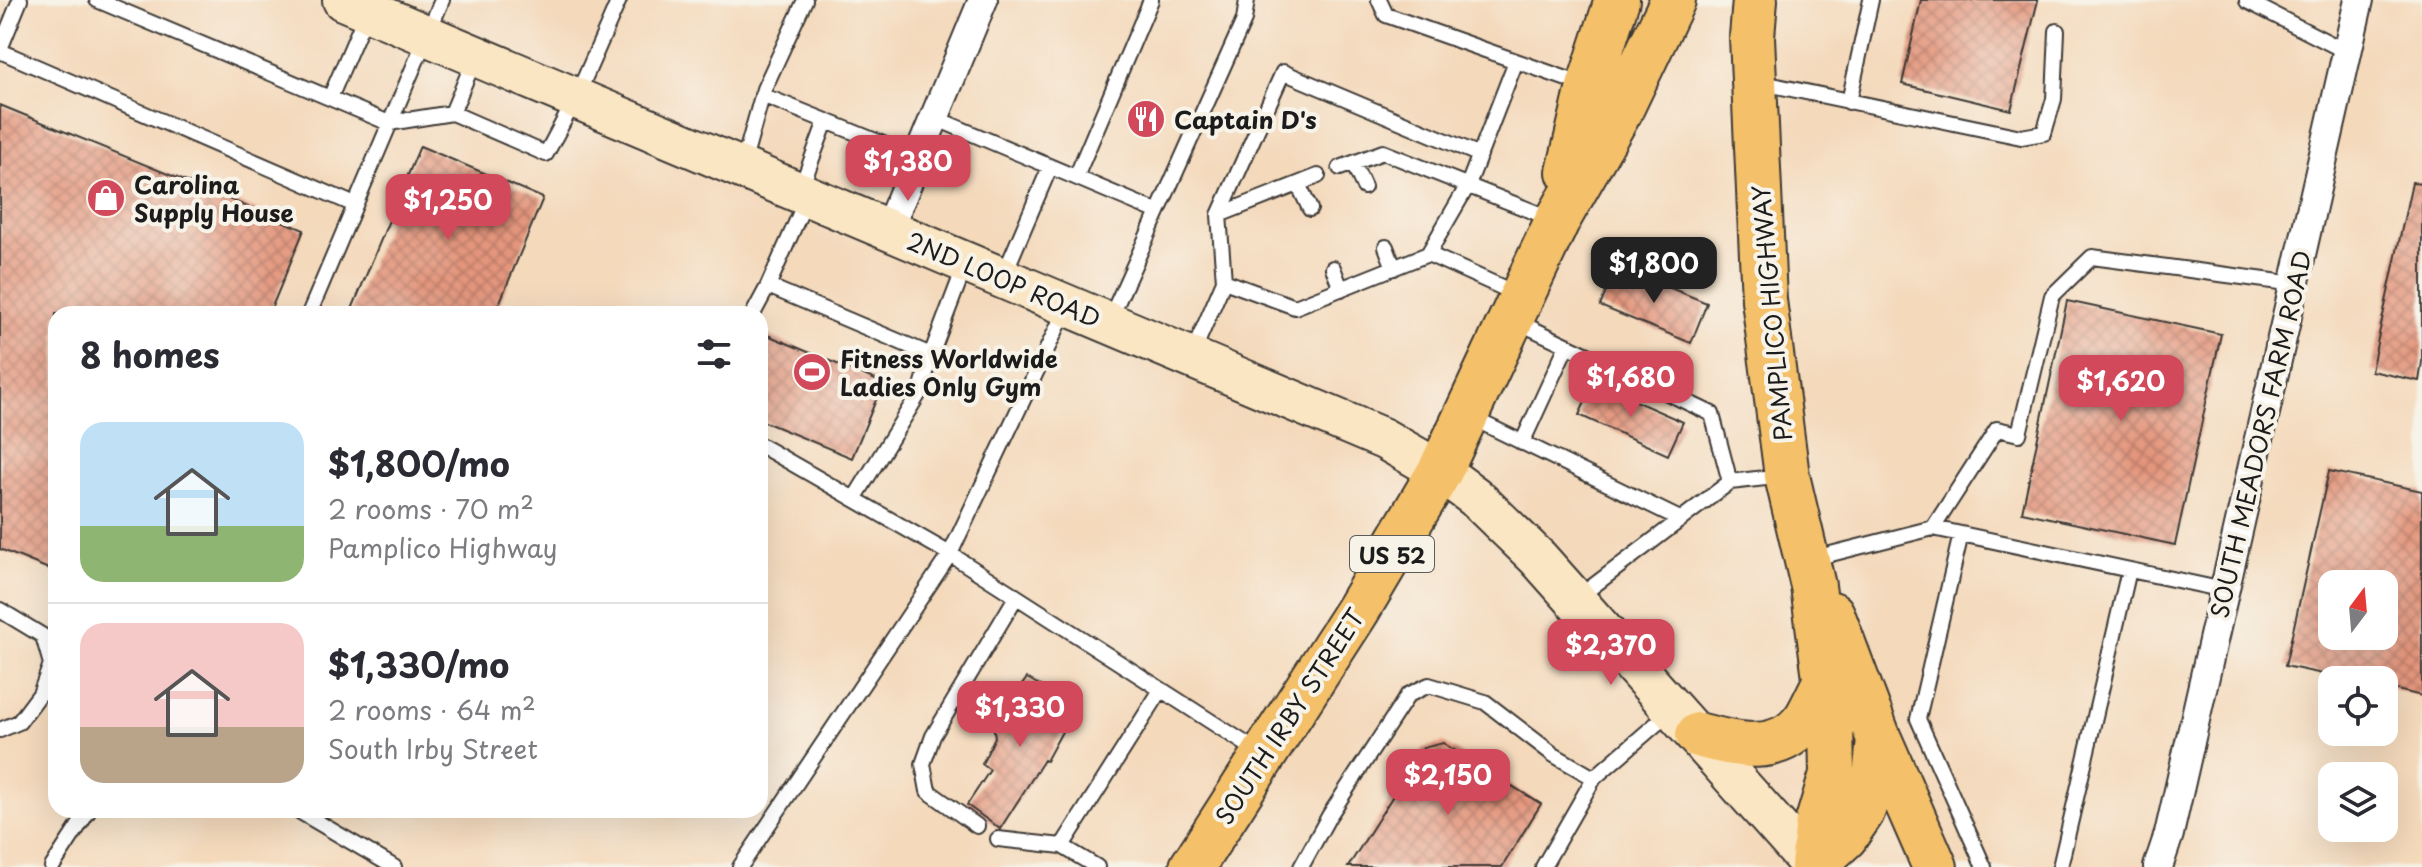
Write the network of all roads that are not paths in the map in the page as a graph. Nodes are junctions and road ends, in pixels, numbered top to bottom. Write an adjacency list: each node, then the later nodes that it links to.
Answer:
1 (20, 0): 18 (lane)
2 (97, 0): 25 (lane)
3 (619, 0): 26 (lane)
4 (805, 0): 24 (lane)
5 (1151, 0): 37 (lane)
6 (1247, 0): 44 (lane)
7 (1379, 0): 21 (lane)
8 (1617, 0): 23 (main road, SOUTH IRBY STREET / US 52)
9 (1673, 0): 46 (main road, SOUTH IRBY STREET / US 52)
10 (1871, 0): 27 (lane)
11 (2247, 0): 19 (lane)
12 (2359, 0): 19 (street, SOUTH MEADORS FARM ROAD)
13 (977, 2): 29 (street)
14 (356, 5): 16 (main road, 2ND LOOP ROAD); 25 (lane)
15 (1747, 12): 22 (main road, PAMPLICO HIGHWAY)
16 (434, 18): 20 (main road, 2ND LOOP ROAD); 31 (lane)
17 (2057, 31): 27 (lane)
18 (0, 50): 42 (lane)
19 (2347, 52): 54 (street, SOUTH MEADORS FARM ROAD)
20 (476, 56): 26 (main road, 2ND LOOP ROAD); 28 (lane)
21 (1516, 61): 23 (lane); 32 (lane)
22 (1754, 81): 27 (lane); 69 (main road, PAMPLICO HIGHWAY)
23 (1589, 87): 46 (main road, SOUTH IRBY STREET / US 52)
24 (762, 95): 30 (lane); 35 (lane)
25 (330, 98): 31 (lane)
26 (576, 98): 28 (lane); 35 (main road, 2ND LOOP ROAD)
27 (1849, 102)
28 (452, 113): 31 (lane)
29 (935, 118): 33 (street); 34 (lane)
30 (826, 121): 33 (lane); 41 (lane)
31 (389, 123): 42 (lane)
32 (1480, 155): 39 (lane); 45 (lane)
33 (918, 158): 47 (street)
34 (1050, 167): 37 (lane); 52 (lane)
35 (742, 168): 41 (main road, 2ND LOOP ROAD)
36 (1318, 176): 38 (lane)
37 (1076, 177): 44 (lane)
38 (1298, 184): 43 (lane); 45 (lane)
39 (1468, 185): 40 (lane); 46 (lane); 49 (lane)
40 (1364, 187)
41 (803, 194): 47 (main road, 2ND LOOP ROAD); 55 (lane)
42 (355, 205): 58 (lane)
43 (1310, 209)
44 (1158, 212): 61 (lane)
45 (1219, 215): 53 (lane)
46 (1557, 221): 60 (main road, SOUTH IRBY STREET / US 52)
47 (888, 230): 52 (main road, 2ND LOOP ROAD)
48 (1386, 247): 51 (lane)
49 (1428, 254): 51 (lane); 60 (lane)
50 (1333, 268): 56 (lane)
51 (1394, 268): 56 (lane)
52 (984, 270): 57 (main road, 2ND LOOP ROAD); 63 (lane)
53 (1224, 281): 56 (lane); 64 (lane)
54 (2295, 284): 73 (lane); 78 (street, SOUTH MEADORS FARM ROAD)
55 (768, 286): 59 (lane); 63 (lane)
56 (1341, 289)
57 (1068, 305): 61 (main road, 2ND LOOP ROAD); 75 (lane)
58 (312, 306)
59 (757, 306)
60 (1517, 308): 62 (lane); 65 (main road, SOUTH IRBY STREET / US 52)
61 (1108, 323): 64 (main road, 2ND LOOP ROAD)
62 (1567, 345): 66 (lane); 70 (lane)
63 (931, 355): 71 (lane)
64 (1191, 357): 68 (main road, 2ND LOOP ROAD)
65 (1467, 415): 66 (lane); 68 (main road, SOUTH IRBY STREET / US 52)
66 (1522, 443): 72 (lane)
67 (768, 450): 71 (lane)
68 (1440, 471): 80 (main road); 89 (main road, SOUTH IRBY STREET / US 52)
69 (1787, 476): 70 (lane); 77 (main road, PAMPLICO HIGHWAY)
70 (1730, 482): 72 (lane)
71 (854, 499): 75 (lane)
72 (1680, 519): 80 (lane)
73 (1933, 528): 74 (lane); 77 (lane)
74 (1961, 534): 76 (lane); 105 (lane)
75 (950, 554): 79 (lane); 98 (lane)
76 (2129, 570): 78 (lane); 106 (lane)
77 (1810, 573): 84 (main road, PAMPLICO HIGHWAY); 88 (main road, PAMPLICO HIGHWAY)
78 (2224, 590): 107 (street, SOUTH MEADORS FARM ROAD)
79 (1016, 597): 85 (lane); 93 (lane)
80 (1576, 599): 86 (main road)
81 (0, 610): 82 (lane)
82 (48, 654)
83 (48, 672): 87 (lane)
84 (1824, 684): 86 (main road); 103 (main road, PAMPLICO HIGHWAY)
85 (1161, 690): 89 (lane); 95 (lane)
86 (1686, 722): 90 (lane); 103 (main road)
87 (0, 730)
88 (1879, 739): 103 (main road, PAMPLICO HIGHWAY); 104 (main road, PAMPLICO HIGHWAY)
89 (1264, 756): 100 (main road, SOUTH IRBY STREET / US 52)
90 (1594, 778): 101 (lane); 102 (lane)
91 (84, 818): 96 (lane)
92 (311, 818): 97 (lane)
93 (977, 826)
94 (998, 839): 95 (lane)
95 (1062, 846): 99 (lane)
96 (52, 867)
97 (394, 867)
98 (740, 867)
99 (1097, 867)
100 (1192, 867)
101 (1301, 867)
102 (1543, 867)
103 (1813, 867)
104 (1935, 867)
105 (1984, 867)
106 (2060, 867)
107 (2158, 867)

